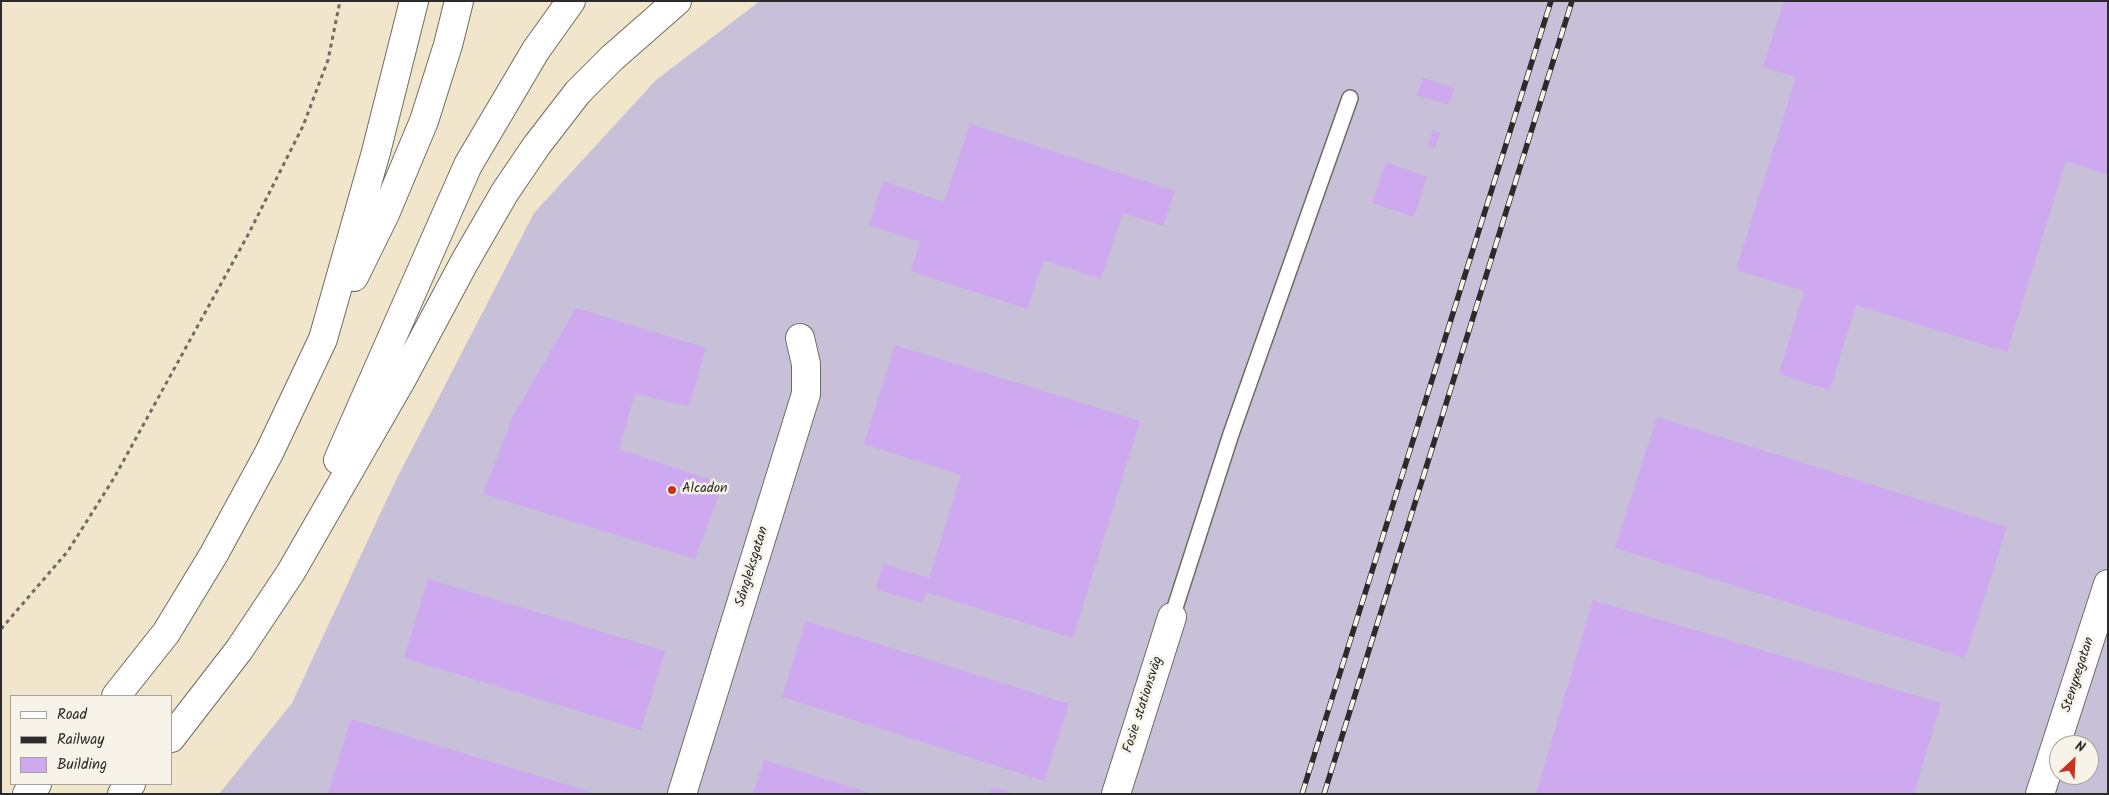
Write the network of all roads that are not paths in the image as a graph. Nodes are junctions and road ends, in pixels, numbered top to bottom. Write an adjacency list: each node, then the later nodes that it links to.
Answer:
1 (414, 1): 6 (main road)
2 (459, 1): 6 (main road)
3 (571, 1): 8 (main road)
4 (678, 1): 8 (main road)
5 (1350, 98): 10 (lane)
6 (323, 338): 11 (main road)
7 (800, 338): 15 (main road, Sångleksgatan)
8 (291, 572): 12 (main road)
9 (2108, 584): 17 (main road, Stenyxegatan)
10 (1172, 617): 16 (main road, Fosie stationsväg)
11 (117, 695)
12 (172, 737)
13 (35, 785): 14 (main road)
14 (26, 794)
15 (682, 794)
16 (1116, 794)
17 (2040, 794)

